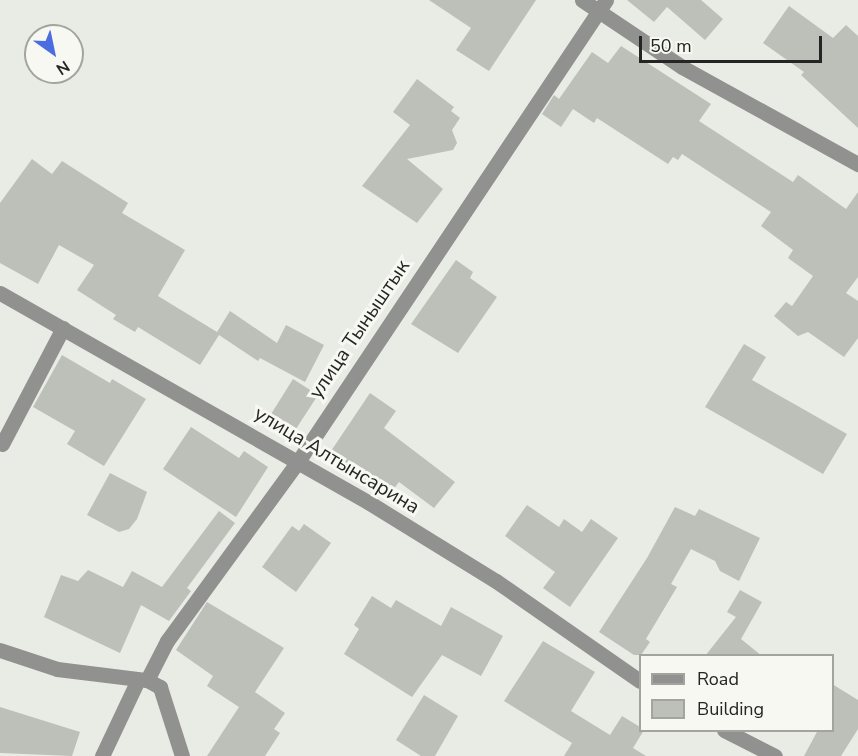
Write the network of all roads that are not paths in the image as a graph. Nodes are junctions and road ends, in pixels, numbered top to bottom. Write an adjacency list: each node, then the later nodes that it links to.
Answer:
1 (582, 0): 3 (street)
2 (606, 0): 3 (street, улица Тыныштык)
3 (597, 13): 4 (street); 8 (street, улица Тыныштык)
4 (858, 164)
5 (0, 293): 6 (street, улица Алтынсарина)
6 (63, 328): 7 (street); 8 (street, улица Алтынсарина)
7 (2, 444)
8 (299, 460): 10 (street, улица Тыныштык); 11 (street, улица Алтынсарина)
9 (0, 650): 10 (street)
10 (142, 680): 13 (street, улица Тыныштык); 14 (street)
11 (639, 680)
12 (728, 732): 15 (street)
13 (102, 756)
14 (182, 756)
15 (775, 756)

